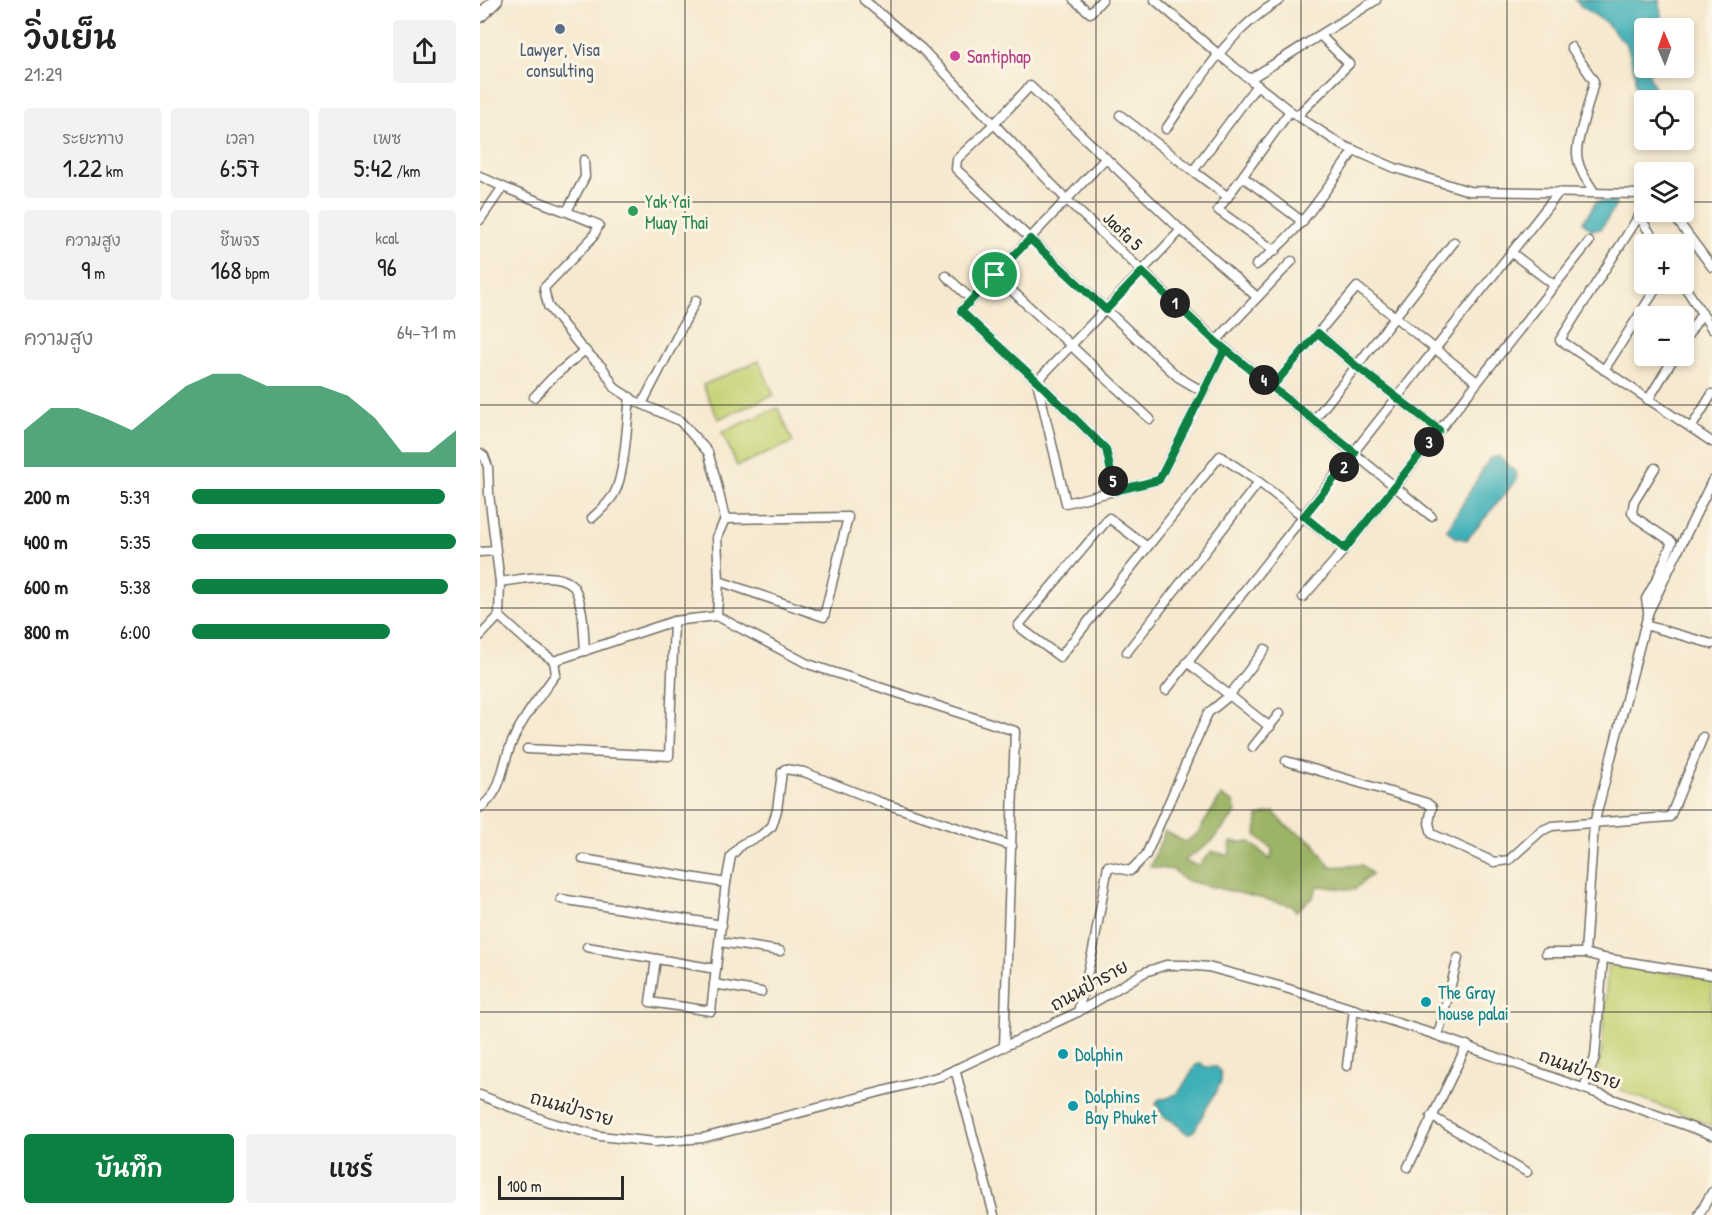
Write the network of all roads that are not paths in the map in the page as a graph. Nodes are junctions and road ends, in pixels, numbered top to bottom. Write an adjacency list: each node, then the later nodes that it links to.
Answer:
1 (496, 0): 8 (main road)
2 (864, 0): 15 (street, Jaofa 5)
3 (1102, 0): 7 (street)
4 (1157, 0): 11 (street)
5 (1280, 0): 11 (street)
6 (1376, 0): 9 (street)
7 (1077, 1)
8 (480, 16)
9 (1321, 36): 12 (street); 13 (street)
10 (1571, 47): 25 (street)
11 (1218, 54): 12 (street); 16 (street)
12 (1254, 82): 13 (street); 20 (street)
13 (1294, 114): 17 (street); 22 (street)
14 (1120, 115): 20 (street)
15 (994, 124): 18 (street); 28 (street, Jaofa 5); 35 (street)
16 (1166, 129)
17 (1354, 150): 24 (street); 31 (street)
18 (1106, 158): 28 (street); 33 (street)
19 (584, 160): 29 (street)
20 (1193, 171): 27 (street)
21 (480, 176): 23 (street)
22 (1243, 177): 27 (street); 31 (street)
23 (502, 188): 29 (street); 30 (street)
24 (1559, 192): 25 (street); 39 (street)
25 (1595, 193): 26 (street)
26 (1634, 194)
27 (1228, 197): 38 (street)
28 (1067, 200): 35 (street); 43 (street, Jaofa 5)
29 (567, 211): 61 (street)
30 (480, 220)
31 (1303, 222): 38 (street)
32 (1678, 222): 42 (street)
33 (1181, 230): 43 (street); 49 (street)
34 (1651, 234): 65 (street)
35 (1030, 239): 44 (street); 52 (street)
36 (1454, 242): 54 (street)
37 (1589, 242): 46 (street)
38 (1275, 251): 41 (street)
39 (1512, 253): 46 (street); 62 (street)
40 (1292, 261): 49 (street)
41 (1256, 265)
42 (1712, 267)
43 (1142, 272): 52 (street); 58 (street, Jaofa 5)
44 (995, 275): 51 (street); 59 (street)
45 (946, 276): 51 (street)
46 (1554, 285): 67 (street)
47 (1653, 294): 65 (street)
48 (1690, 294): 53 (street)
49 (1257, 297): 58 (street)
50 (696, 300): 75 (street)
51 (972, 300): 66 (street)
52 (1106, 310): 59 (street); 69 (street)
53 (1702, 313): 55 (street); 56 (street)
54 (1395, 317): 57 (street); 62 (street); 63 (street)
55 (1694, 326)
56 (1712, 329)
57 (1318, 333): 63 (street); 68 (street)
58 (1216, 342): 60 (street, Jaofa 5)
59 (1072, 346): 66 (street); 76 (street)
60 (1225, 349): 68 (street, Jaofa 5); 69 (street)
61 (585, 350): 71 (street); 72 (street)
62 (1436, 350): 67 (street); 73 (street)
63 (1356, 366): 73 (street); 77 (street)
64 (1669, 366): 74 (street)
65 (1604, 370): 74 (street)
66 (1037, 381): 87 (street); 87 (street)
67 (1477, 382): 79 (street)
68 (1272, 387): 77 (street, Jaofa 5)
69 (1202, 391): 87 (street)
70 (1712, 394): 78 (street)
71 (534, 397)
72 (630, 397): 75 (street); 90 (street)
73 (1398, 398): 79 (street); 82 (street)
74 (1648, 400): 78 (street)
75 (642, 404): 91 (street)
76 (1150, 419)
77 (1314, 420): 82 (street, Jaofa 5)
78 (1691, 428): 80 (street)
79 (1439, 430): 86 (street)
80 (1712, 442)
81 (480, 453): 94 (street)
82 (1355, 453): 86 (street, Jaofa 5); 88 (street)
83 (1655, 468): 99 (street)
84 (1712, 481): 99 (street)
85 (1259, 482): 88 (street); 92 (street); 108 (street)
86 (1395, 486): 89 (street, Jaofa 5); 93 (street)
87 (1115, 491)
88 (1304, 516): 93 (street); 110 (street)
89 (1431, 516)
90 (591, 518)
91 (725, 519): 96 (street); 96 (street)
92 (1146, 546): 92 (street)
93 (1345, 549): 98 (street)
94 (495, 551): 95 (street); 97 (street)
95 (480, 552)
96 (718, 581): 101 (street)
97 (500, 582): 100 (street); 107 (street)
98 (1303, 597)
99 (1648, 611): 103 (street)
100 (499, 616): 104 (street); 109 (street)
101 (717, 616): 102 (street); 121 (street)
102 (674, 621): 107 (street); 117 (street)
103 (1645, 625): 105 (street); 120 (street)
104 (480, 636)
105 (1712, 645)
106 (1265, 649): 112 (street)
107 (585, 651): 109 (street)
108 (1127, 652)
109 (554, 661): 119 (street)
110 (1187, 662): 111 (street); 112 (street)
111 (1166, 690)
112 (1228, 696): 114 (street); 139 (street)
113 (1280, 713): 114 (street)
114 (1270, 727): 116 (street)
115 (1703, 737): 120 (street)
116 (1253, 747)
117 (526, 749)
118 (1286, 761): 120 (street)
119 (480, 808)
120 (1594, 824): 129 (street)
121 (1012, 846): 123 (street); 142 (street)
122 (583, 859): 123 (street)
123 (726, 883): 125 (street)
124 (561, 899): 125 (street)
125 (722, 925): 126 (street)
126 (720, 942): 128 (street); 134 (street)
127 (587, 947): 133 (street)
128 (780, 951)
129 (1585, 953): 130 (street); 132 (street)
130 (1546, 954)
131 (1458, 958): 140 (street)
132 (1604, 958): 135 (street); 145 (street)
133 (656, 959): 134 (street); 136 (street)
134 (716, 969): 136 (street)
135 (1712, 975)
136 (714, 984): 137 (street)
137 (761, 992)
138 (1354, 1009): 139 (street, ถนนป่าราย); 140 (street, ถนนป่าราย); 143 (street)
139 (1078, 1012): 142 (street, ถนนป่าราย)
140 (1438, 1035): 141 (street, ถนนป่าราย)
141 (1467, 1045): 145 (street, ถนนป่าราย); 147 (street)
142 (1004, 1047): 144 (street, ถนนป่าราย)
143 (1347, 1065)
144 (955, 1069): 146 (street, ถนนป่าราย); 152 (street)
145 (1584, 1088): 148 (street, ถนนป่าราย)
146 (480, 1095)
147 (1431, 1116): 149 (street); 150 (street)
148 (1712, 1135)
149 (1408, 1167)
150 (1527, 1172)
151 (1712, 1192): 153 (street)
152 (994, 1215)
153 (1699, 1215)

